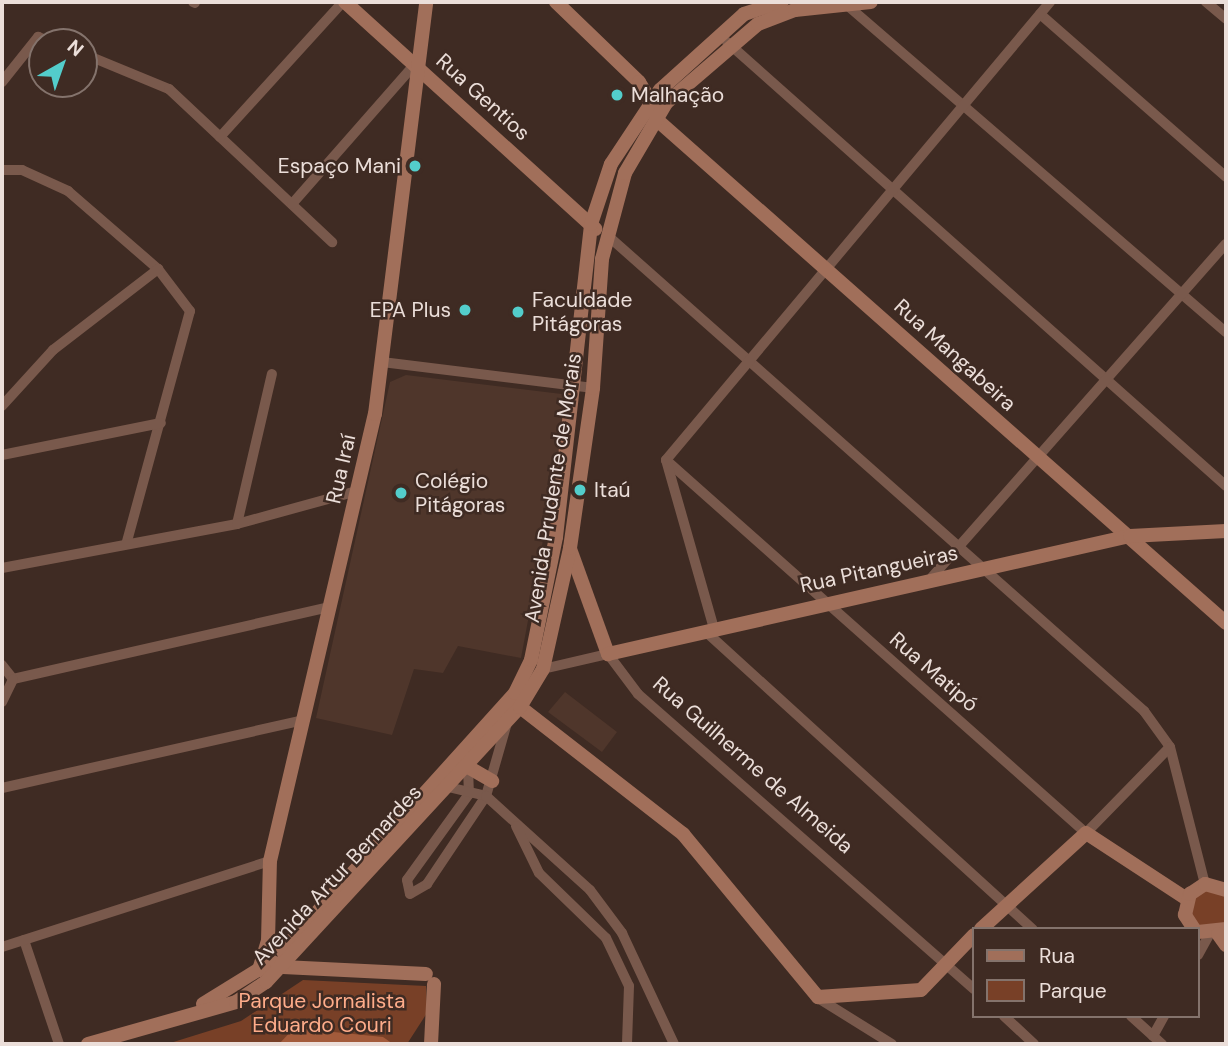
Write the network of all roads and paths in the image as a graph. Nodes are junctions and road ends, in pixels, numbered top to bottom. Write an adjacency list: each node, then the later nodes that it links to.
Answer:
1 (344, 2): 14 (street, Rua Gentios); 22 (street)
2 (426, 2): 12 (street, Rua Iraí)
3 (556, 2): 19 (street)
4 (782, 2): 9 (street, Avenida Prudente de Morais)
5 (871, 2): 8 (street, Avenida Prudente de Morais)
6 (1050, 2): 10 (street)
7 (1206, 2): 11 (street)
8 (849, 4): 13 (street, Avenida Prudente de Morais); 20 (street)
9 (744, 8): 13 (street, Avenida Prudente de Morais)
10 (1040, 14): 20 (street); 24 (street)
11 (1226, 19)
12 (419, 40): 14 (street); 17 (street, Rua Iraí)
13 (725, 40): 19 (street, Avenida Prudente de Morais); 25 (street)
14 (394, 45): 17 (street, Rua Gentios)
15 (28, 50): 18 (street)
16 (98, 60): 22 (street)
17 (415, 64): 26 (street); 27 (street, Rua Gentios); 37 (street, Rua Iraí)
18 (2, 82)
19 (660, 97): 21 (street); 27 (street, Avenida Prudente de Morais)
20 (962, 108): 25 (street); 34 (street)
21 (656, 119): 28 (street, Avenida Prudente de Morais); 32 (street, Rua Mangabeira)
22 (220, 137): 26 (street)
23 (2, 170): 33 (street)
24 (1226, 177)
25 (891, 191): 32 (street); 39 (street)
26 (292, 204): 29 (street)
27 (591, 224): 31 (street); 40 (street, Avenida Prudente de Morais)
28 (607, 235): 31 (street, Avenida Prudente de Morais); 36 (street)
29 (331, 242)
30 (1226, 244): 34 (street)
31 (602, 259): 41 (street, Avenida Prudente de Morais)
32 (823, 266): 36 (street); 45 (street, Rua Mangabeira)
33 (158, 270): 42 (street); 43 (street)
34 (1183, 294): 35 (street); 39 (street)
35 (1226, 332)
36 (748, 357): 46 (street); 54 (street)
37 (382, 362): 40 (street); 48 (street, Rua Iraí)
38 (272, 374): 49 (street)
39 (1107, 380): 45 (street); 47 (street)
40 (578, 384): 41 (street); 52 (street, Avenida Prudente de Morais)
41 (593, 388): 55 (street, Avenida Prudente de Morais)
42 (2, 406)
43 (160, 423): 44 (street); 53 (street)
44 (2, 455)
45 (1040, 458): 51 (street, Rua Mangabeira); 54 (street)
46 (666, 460): 59 (street, Rua Matipó); 62 (street)
47 (1226, 486)
48 (357, 491): 49 (street); 60 (street, Rua Iraí)
49 (237, 524): 53 (street)
50 (1226, 531): 51 (street, Rua Pitangueiras)
51 (1130, 536): 57 (street, Rua Pitangueiras); 61 (street, Rua Mangabeira)
52 (556, 537): 55 (street); 71 (street, Avenida Prudente de Morais)
53 (127, 542): 56 (street)
54 (962, 547): 57 (street); 58 (street)
55 (570, 548): 63 (street, Rua Guilherme de Almeida); 65 (street, Avenida Prudente de Morais)
56 (2, 568)
57 (985, 568): 58 (street, Rua Pitangueiras); 72 (street)
58 (932, 577): 59 (street, Rua Pitangueiras)
59 (822, 602): 62 (street, Rua Pitangueiras); 80 (street, Rua Matipó)
60 (330, 607): 66 (street); 69 (street, Rua Iraí)
61 (1226, 623)
62 (709, 630): 63 (street, Rua Pitangueiras); 87 (street)
63 (608, 654): 65 (street, Rua Pitangueiras); 99 (street, Rua Guilherme de Almeida)
64 (2, 665): 66 (street)
65 (543, 669): 68 (street, Avenida Prudente de Morais)
66 (13, 678): 67 (street)
67 (2, 702)
68 (520, 707): 70 (street, Avenida Prudente de Morais); 103 (street)
69 (304, 720): 75 (street); 81 (street, Rua Iraí)
70 (507, 723): 73 (street, Avenida Artur Bernardes); 74 (street, Avenida Prudente de Morais)
71 (475, 741): 73 (street); 95 (street, Avenida Artur Bernardes)
72 (1170, 747): 80 (street); 84 (street)
73 (468, 767): 74 (street); 76 (street, Avenida Artur Bernardes); 77 (street)
74 (492, 781): 78 (street, Avenida Prudente de Morais)
75 (2, 788)
76 (449, 788): 77 (street); 95 (street, Avenida Artur Bernardes)
77 (469, 794): 78 (street); 82 (street)
78 (485, 796): 79 (street); 83 (street, Avenida Prudente de Morais)
79 (516, 826): 111 (street); 112 (street)
80 (1086, 833): 86 (street, Rua Matipó); 87 (street)
81 (270, 861): 93 (street); 94 (street, Rua Iraí)
82 (410, 876): 83 (street); 83 (street)
83 (427, 884)
84 (1205, 884): 85 (street); 86 (street)
85 (1226, 887)
86 (1187, 899): 90 (street)
87 (1005, 904): 88 (street); 89 (street)
88 (983, 927)
89 (1031, 927)
90 (1193, 927)
91 (1216, 935): 97 (street)
92 (972, 937): 99 (street)
93 (24, 940): 96 (street); 108 (street)
94 (268, 941): 95 (street); 98 (street); 101 (street, Rua Iraí)
95 (295, 945): 98 (street, Avenida Artur Bernardes); 100 (street)
96 (2, 947)
97 (1200, 953)
98 (278, 963): 100 (street); 101 (street, Avenida Artur Bernardes)
99 (946, 963): 102 (street, Rua Guilherme de Almeida); 103 (street)
100 (321, 968): 110 (street)
101 (260, 980): 109 (street, Avenida Artur Bernardes)
102 (972, 987)
103 (818, 998): 113 (street)
104 (1006, 1018): 114 (street)
105 (1133, 1018): 107 (street)
106 (1163, 1018): 107 (street)
107 (1153, 1036): 115 (street)
108 (59, 1044)
109 (88, 1044)
110 (431, 1044)
111 (627, 1044)
112 (674, 1044)
113 (892, 1044)
114 (1034, 1044)
115 (1162, 1044)

